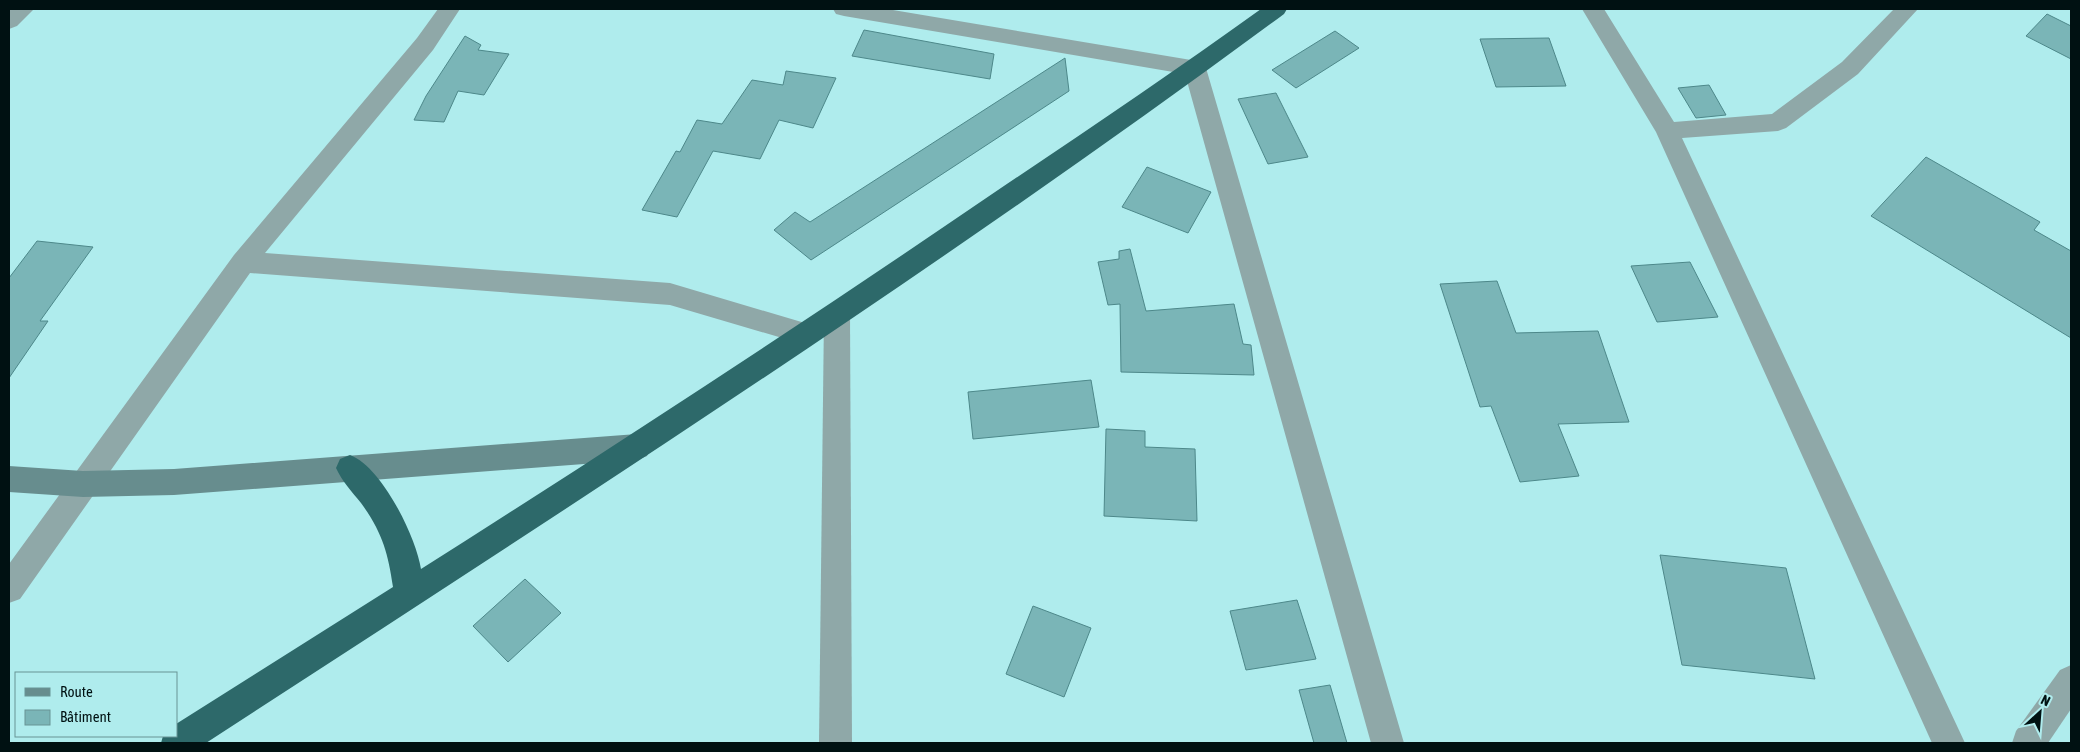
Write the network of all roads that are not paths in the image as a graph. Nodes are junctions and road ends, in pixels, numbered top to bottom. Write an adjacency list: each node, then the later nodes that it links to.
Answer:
1 (23, 9): 7 (street)
2 (450, 9): 10 (street)
3 (844, 9): 8 (street)
4 (1276, 9): 8 (highway)
5 (1593, 9): 9 (street)
6 (1907, 9): 9 (street)
7 (9, 21)
8 (1195, 68): 11 (highway); 23 (street)
9 (1667, 131): 24 (street)
10 (242, 262): 12 (street); 16 (street)
11 (837, 314): 12 (highway); 22 (street)
12 (806, 334): 13 (highway)
13 (637, 447): 14 (main road); 18 (highway)
14 (350, 468): 16 (main road); 18 (highway)
15 (9, 479): 16 (main road)
16 (83, 484): 17 (street)
17 (9, 589)
18 (409, 594): 20 (highway)
19 (2071, 682): 25 (street)
20 (204, 734): 21 (highway)
21 (177, 743)
22 (835, 743)
23 (1388, 743)
24 (1949, 743)
25 (2028, 743)

